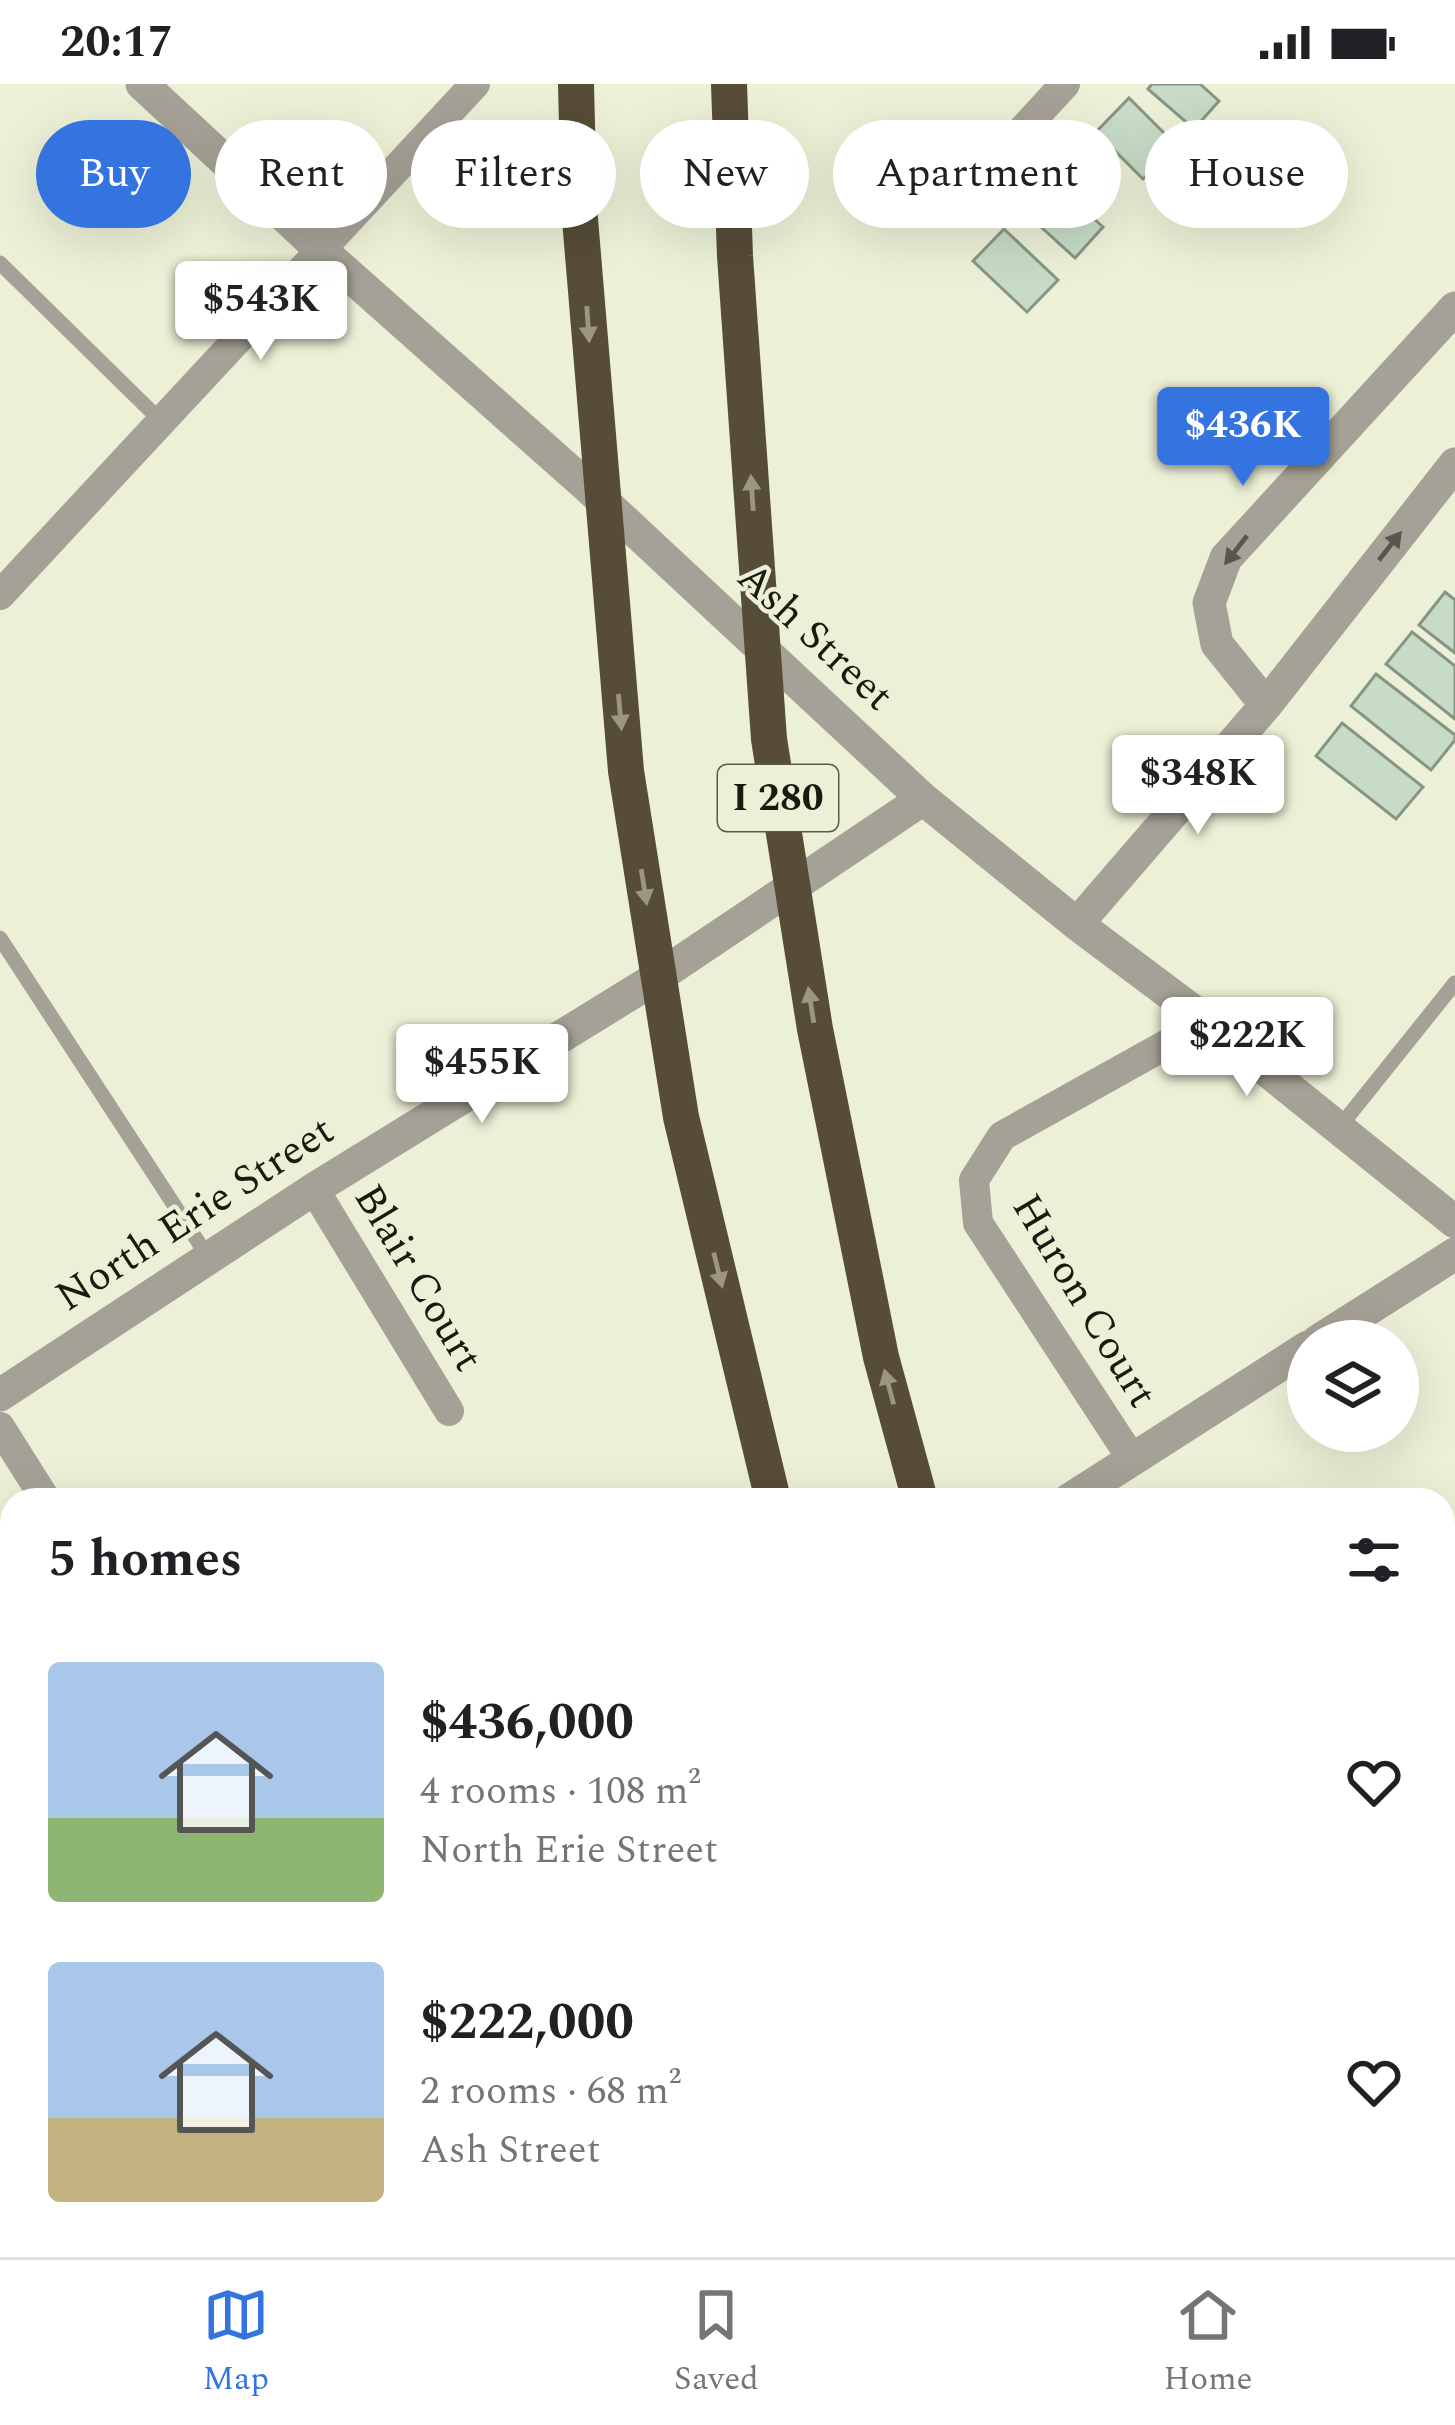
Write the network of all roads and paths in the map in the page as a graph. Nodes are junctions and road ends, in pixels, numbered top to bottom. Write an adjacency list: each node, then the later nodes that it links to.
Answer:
1 (142, 84): 7 (street, Ash Street)
2 (475, 84): 7 (street)
3 (574, 84): 31 (highway, one-way to 31)
4 (729, 84): 32 (highway, I 280, one-way to 4)
5 (1065, 84): 6 (street)
6 (1032, 120)
7 (321, 250): 10 (street); 14 (street, Ash Street)
8 (0, 263): 10 (lane)
9 (1453, 314): 13 (street, one-way to 13)
10 (162, 422): 12 (street)
11 (1455, 464): 13 (street, one-way to 11)
12 (0, 595)
13 (1266, 704): 15 (street)
14 (923, 799): 15 (street, Ash Street); 20 (street, North Erie Street)
15 (1077, 924): 18 (street, Ash Street)
16 (0, 938): 23 (lane)
17 (1455, 982): 19 (lane)
18 (1207, 1022): 19 (street, Ash Street); 29 (street, Huron Court)
19 (1338, 1129): 21 (street, Ash Street)
20 (314, 1189): 23 (street, North Erie Street); 27 (street, Blair Court)
21 (1455, 1222)
22 (1455, 1254): 24 (street)
23 (209, 1258): 26 (street, North Erie Street)
24 (1351, 1320)
25 (1287, 1360): 29 (street)
26 (0, 1394)
27 (449, 1411)
28 (0, 1427): 30 (street)
29 (1132, 1460): 33 (street)
30 (38, 1488)
31 (770, 1488)
32 (917, 1488)
33 (1088, 1488)

